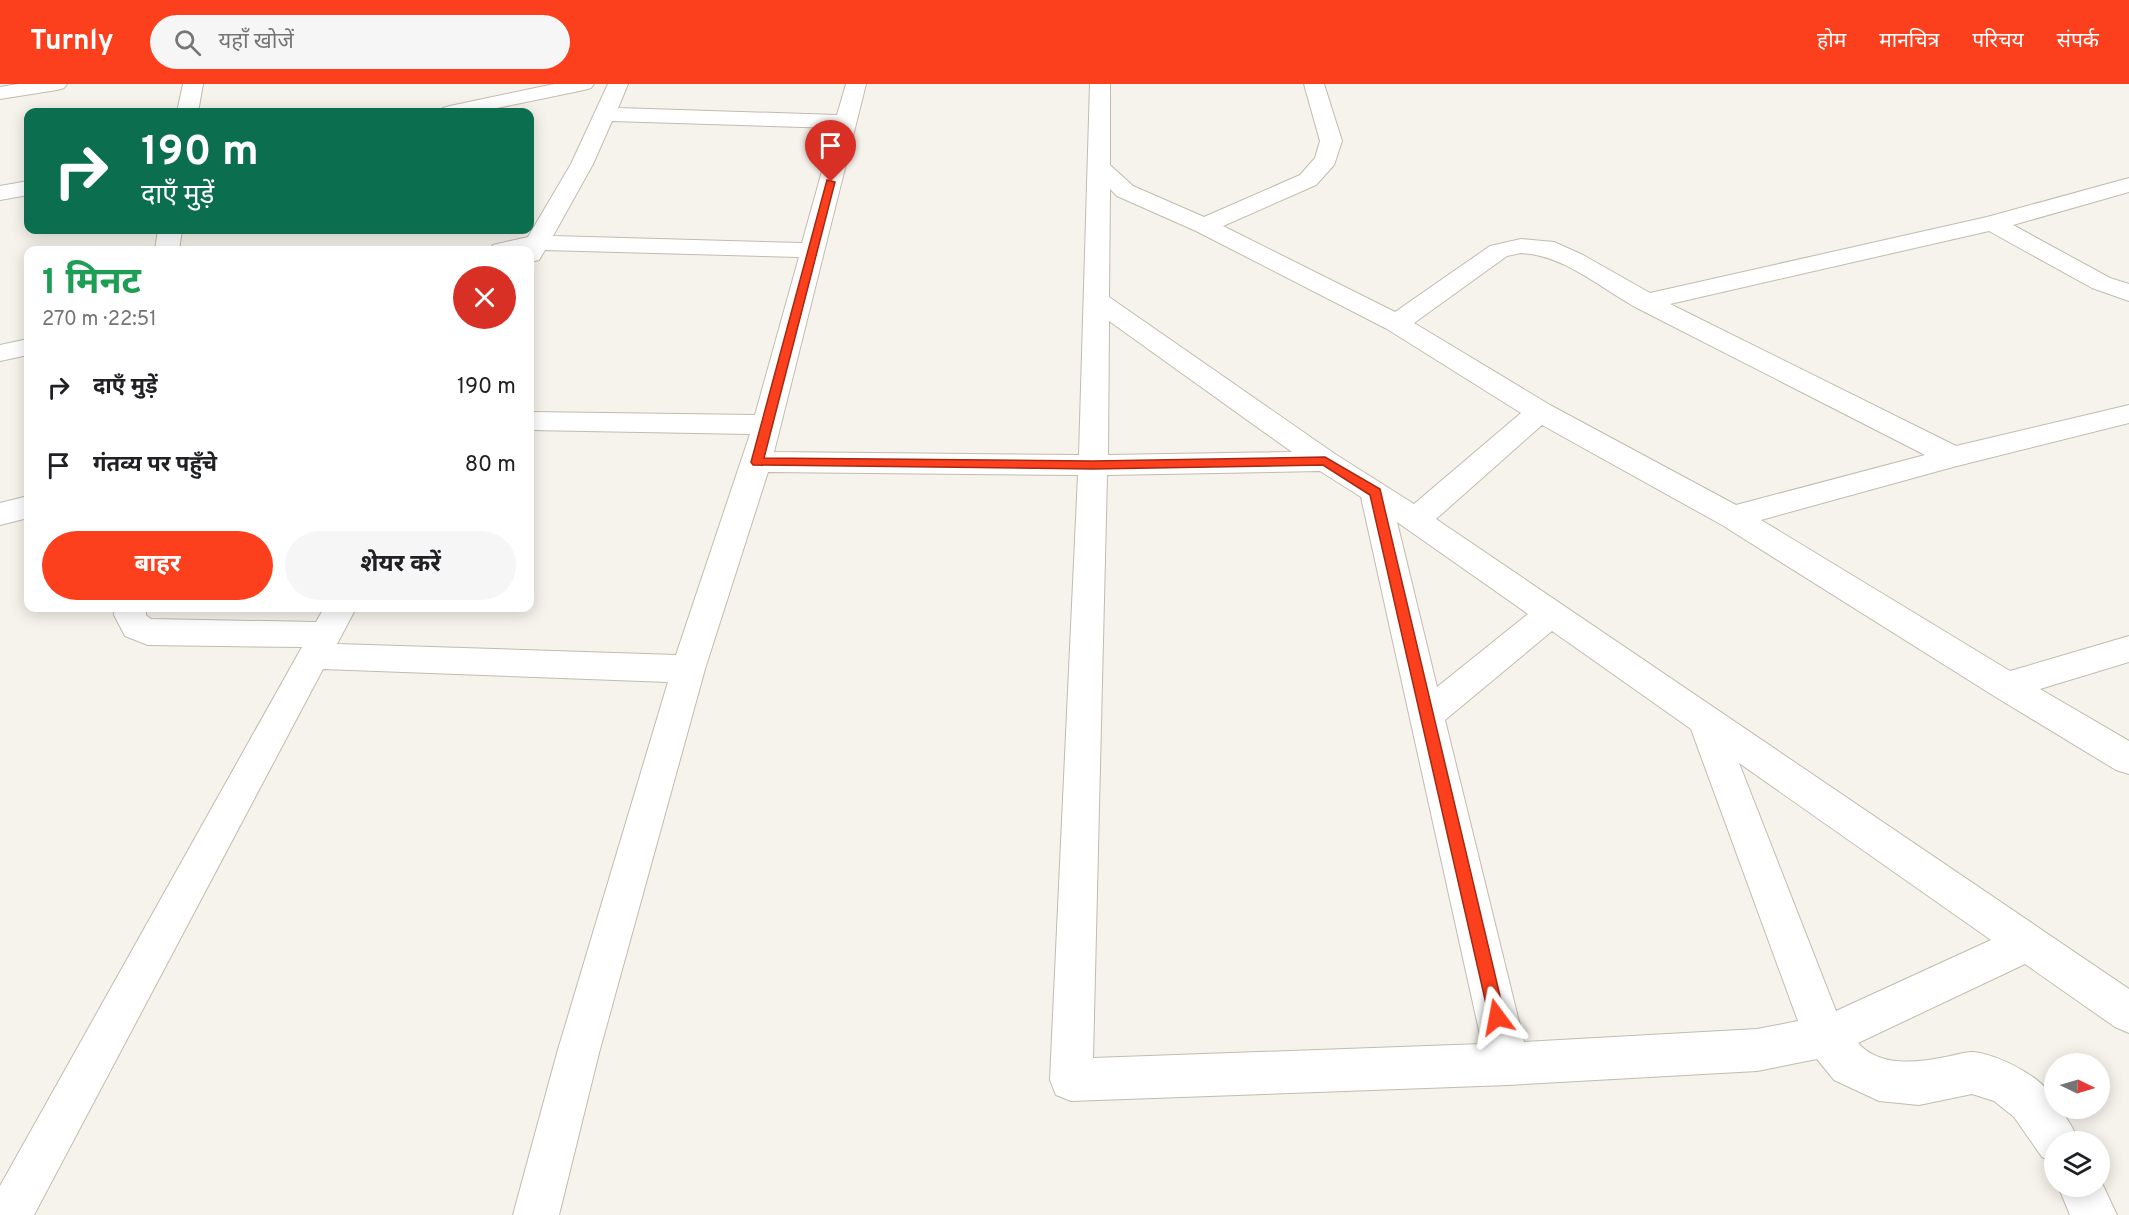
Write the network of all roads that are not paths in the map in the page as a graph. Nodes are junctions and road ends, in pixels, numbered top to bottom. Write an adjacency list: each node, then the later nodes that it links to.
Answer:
1 (57, 84): 8 (street)
2 (193, 84): 10 (street)
3 (584, 84): 9 (street)
4 (618, 84): 12 (street)
5 (856, 84): 13 (street)
6 (1100, 84): 14 (street)
7 (1314, 84): 21 (street)
8 (0, 93)
9 (501, 99): 11 (street)
10 (189, 108)
11 (466, 108)
12 (604, 114): 13 (street); 19 (street)
13 (846, 122): 24 (street)
14 (1099, 167): 21 (street); 26 (street)
15 (2129, 184): 20 (street)
16 (24, 189): 17 (street)
17 (0, 193)
18 (534, 207): 19 (street)
19 (548, 221): 22 (street)
20 (1992, 223): 25 (street); 27 (street)
21 (1204, 226): 28 (street)
22 (534, 247)
23 (534, 249): 24 (street)
24 (811, 250): 34 (street)
25 (2129, 293)
26 (1096, 300): 36 (street); 38 (street)
27 (1646, 302): 28 (street); 35 (street)
28 (1396, 323): 31 (street)
29 (24, 348): 30 (street)
30 (0, 353)
31 (1540, 412): 42 (street); 43 (street)
32 (2129, 414): 35 (street)
33 (534, 421): 34 (street)
34 (765, 425): 37 (street)
35 (1953, 457): 42 (street)
36 (1325, 461): 38 (street); 39 (street)
37 (757, 462): 38 (street); 48 (street)
38 (1093, 465): 56 (street)
39 (1375, 492): 43 (street); 50 (street)
40 (24, 508): 41 (street)
41 (0, 514)
42 (1733, 517): 49 (street)
43 (1415, 520): 45 (street)
44 (130, 612): 46 (street)
45 (1551, 614): 50 (street); 51 (street)
46 (327, 633): 48 (street); 59 (street)
47 (2129, 649): 49 (street)
48 (688, 669): 60 (street)
49 (2006, 686): 52 (street)
50 (1427, 715): 56 (street)
51 (1704, 718): 53 (street); 55 (street)
52 (2129, 759)
53 (2029, 942): 54 (street); 55 (street)
54 (2129, 1013)
55 (1825, 1036): 56 (street); 57 (street)
56 (1508, 1064)
57 (2049, 1131)
58 (2085, 1197): 61 (street)
59 (9, 1215)
60 (536, 1215)
61 (2094, 1215)

